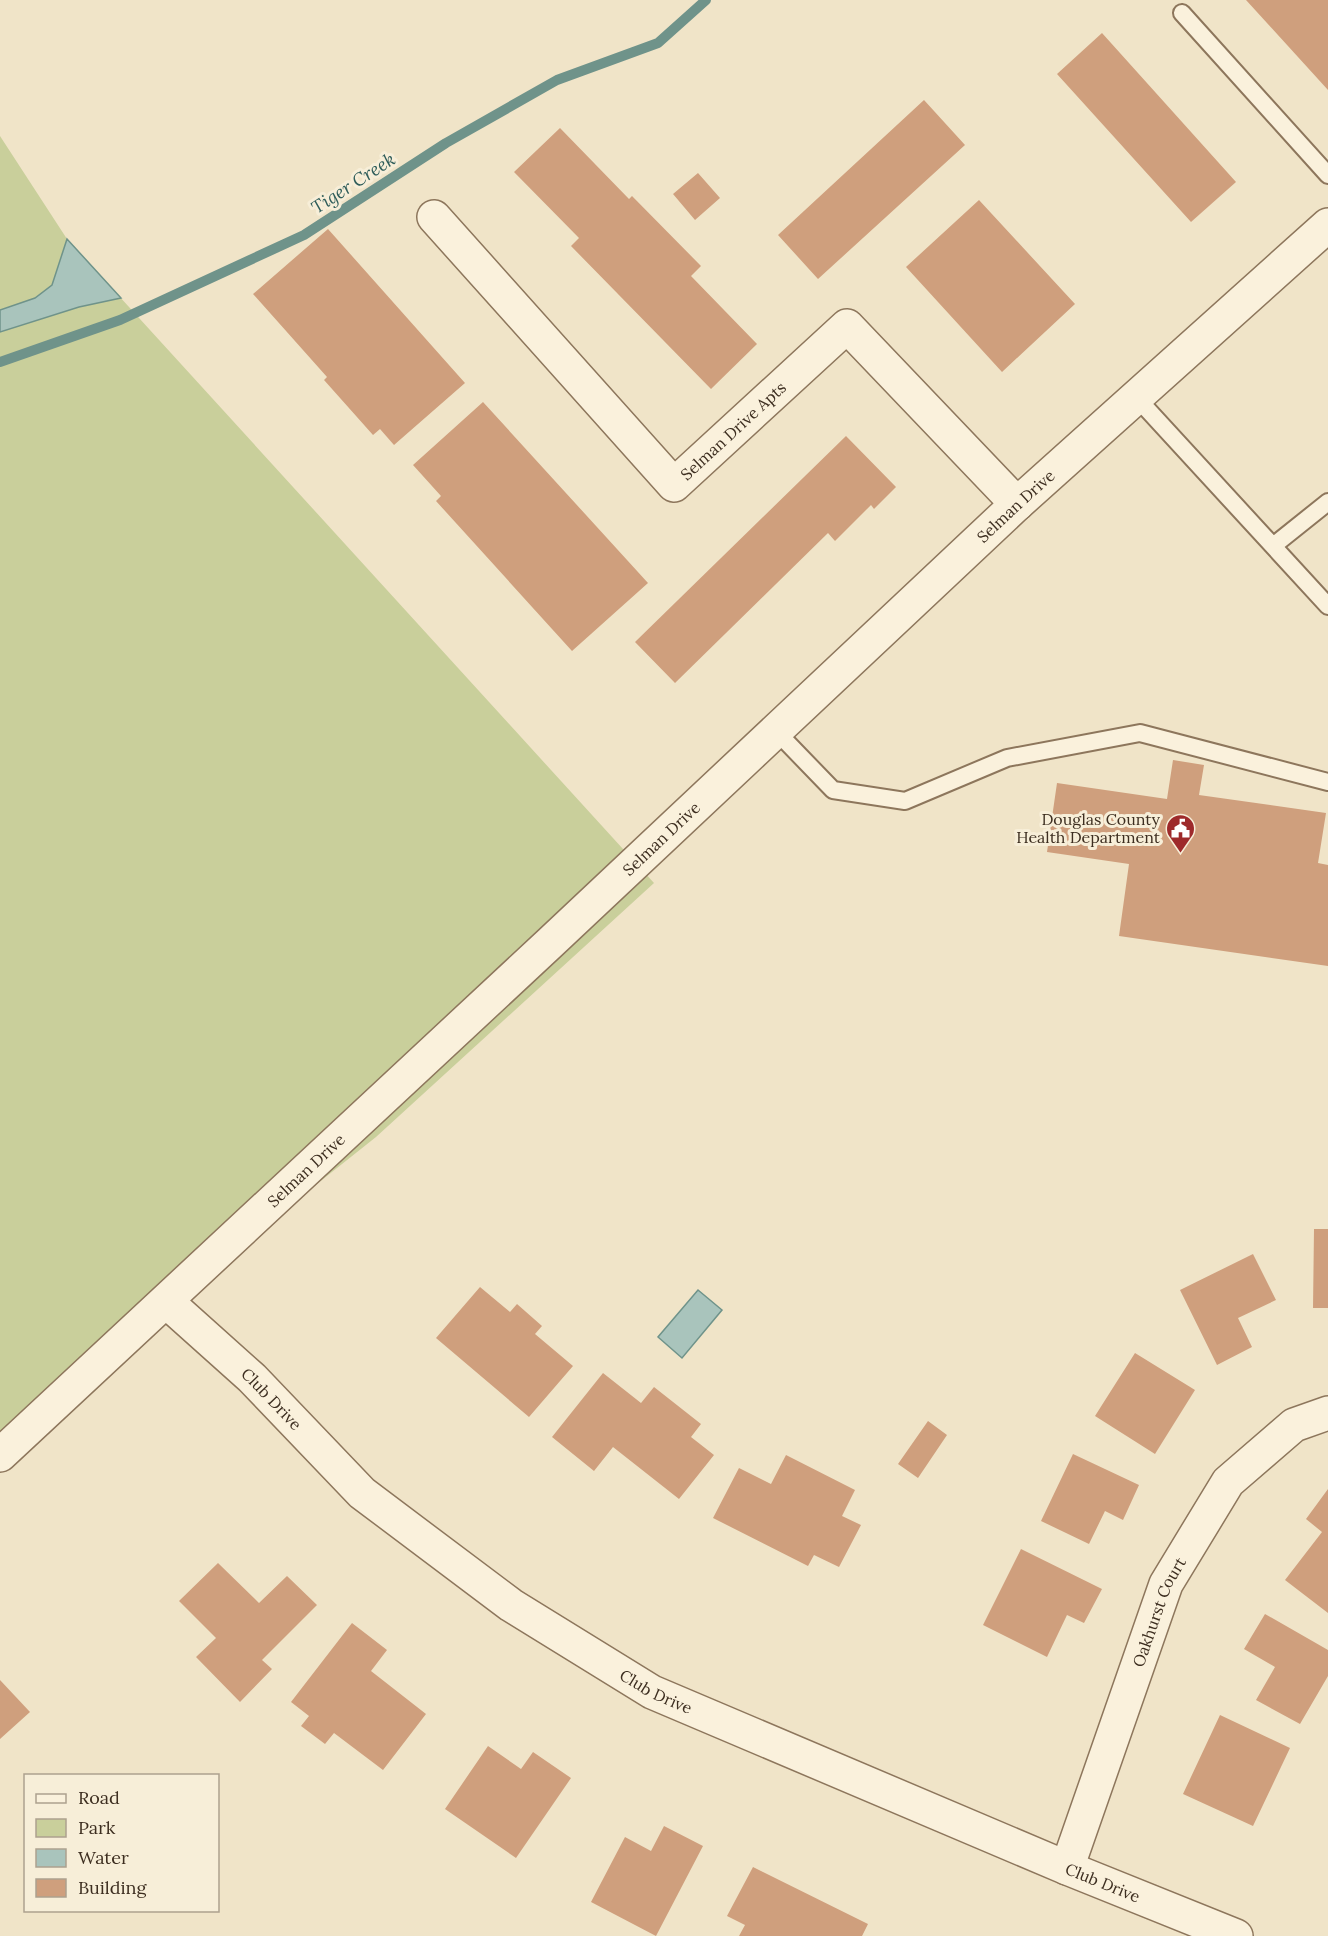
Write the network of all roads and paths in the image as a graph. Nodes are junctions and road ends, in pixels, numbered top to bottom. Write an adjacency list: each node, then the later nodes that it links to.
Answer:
1 (1182, 13): 2 (lane)
2 (1328, 175)
3 (434, 217): 7 (street, Selman Drive Apts)
4 (1328, 225): 5 (street, Selman Drive)
5 (1136, 397): 7 (street, Selman Drive); 8 (lane)
6 (1328, 502): 8 (lane)
7 (1017, 504): 10 (street, Selman Drive)
8 (1273, 546): 9 (lane)
9 (1328, 606)
10 (775, 730): 11 (lane); 12 (street, Selman Drive)
11 (1328, 782)
12 (166, 1301): 14 (street, Selman Drive); 15 (street, Club Drive)
13 (1328, 1413): 15 (street, Oakhurst Court)
14 (0, 1455)
15 (1067, 1868): 16 (street, Club Drive)
16 (1236, 1936)

